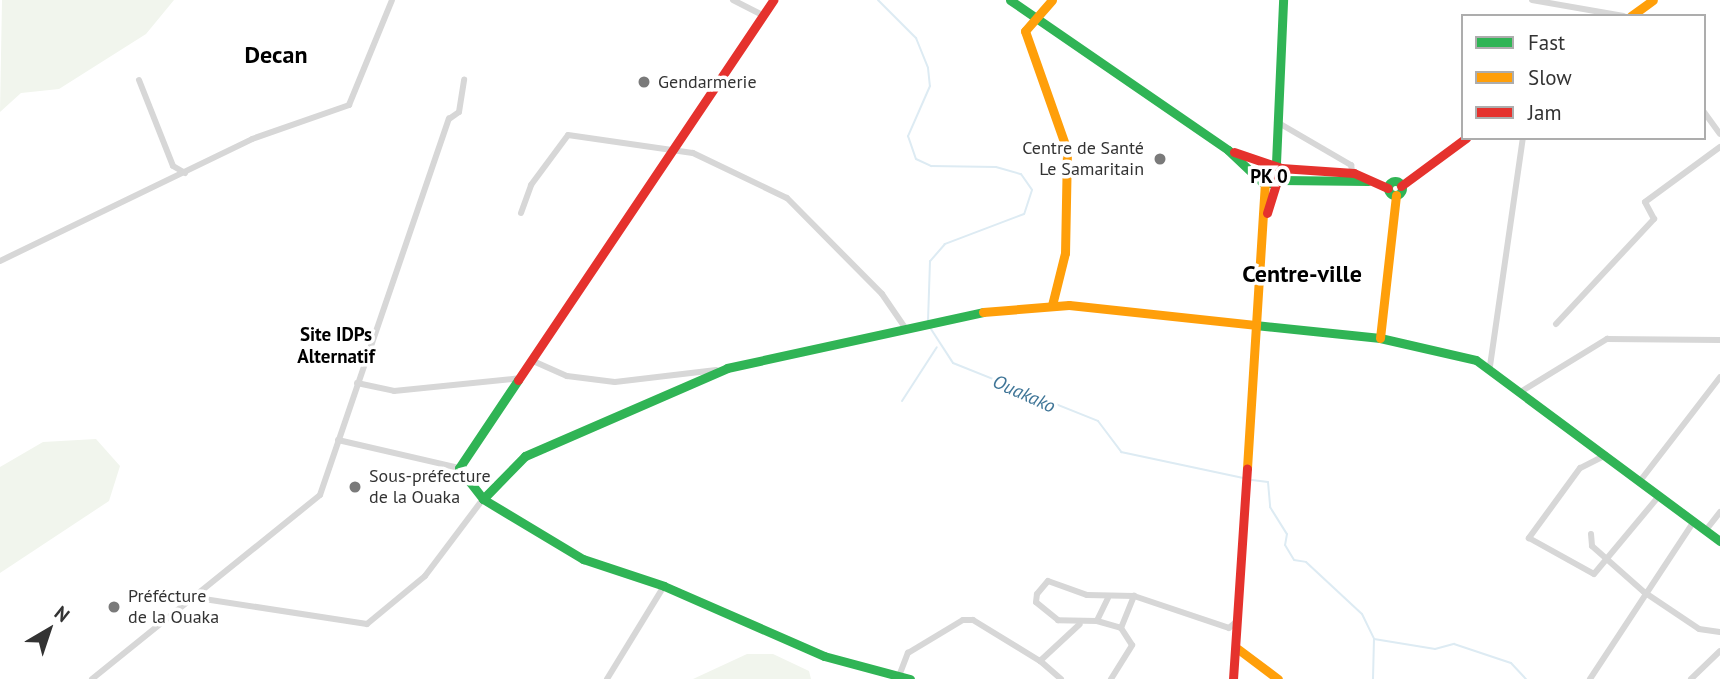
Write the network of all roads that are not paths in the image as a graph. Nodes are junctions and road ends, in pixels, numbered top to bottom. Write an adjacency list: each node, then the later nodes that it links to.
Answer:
1 (392, 0): 24 (street)
2 (733, 0): 11 (street)
3 (773, 0): 11 (street)
4 (1010, 0): 12 (street)
5 (1052, 0): 12 (street)
6 (1283, 0): 16 (street)
7 (1532, 0): 9 (street)
8 (1653, 0): 10 (street)
9 (1624, 14)
10 (1632, 14)
11 (762, 15): 20 (street)
12 (1031, 18): 22 (street); 33 (street)
13 (464, 79): 44 (street)
14 (139, 80): 24 (street)
15 (1706, 116): 17 (street)
16 (1277, 122): 23 (street); 26 (street)
17 (1720, 134)
18 (1463, 140): 29 (street)
19 (1523, 140): 40 (street)
20 (674, 147): 30 (street); 36 (street); 39 (street)
21 (1720, 147): 34 (street)
22 (1228, 150): 23 (street); 27 (street)
23 (1273, 163): 25 (street); 27 (street); 28 (street)
24 (185, 173): 32 (street)
25 (1331, 175): 26 (street); 28 (street)
26 (1353, 177): 29 (street)
27 (1262, 181): 28 (street); 31 (street)
28 (1279, 181): 31 (street)
29 (1399, 190): 37 (street)
30 (521, 213)
31 (1265, 217): 35 (street)
32 (0, 261)
33 (1052, 305): 35 (street); 36 (street)
34 (1556, 324)
35 (1256, 327): 37 (street); 63 (street)
36 (906, 329): 41 (street)
37 (1380, 338): 40 (street)
38 (1720, 340): 45 (street)
39 (533, 361): 41 (street); 43 (street)
40 (1490, 366): 45 (street)
41 (727, 368): 51 (street)
42 (1720, 377): 49 (street)
43 (521, 378): 44 (street); 48 (street)
44 (356, 383): 46 (street)
45 (1522, 391): 47 (street)
46 (338, 440): 48 (street); 61 (street)
47 (1606, 455): 49 (street); 57 (street)
48 (458, 468): 51 (street)
49 (1640, 481): 50 (street)
50 (1659, 496): 53 (street); 57 (street)
51 (483, 499): 58 (street); 61 (street)
52 (1720, 512): 54 (street)
53 (1694, 521): 54 (street); 59 (street)
54 (1706, 530): 56 (street)
55 (1591, 534): 57 (street)
56 (1720, 541)
57 (1608, 558): 59 (street)
58 (664, 586): 71 (street); 73 (street)
59 (1644, 592): 67 (street); 79 (street)
60 (1134, 596): 62 (street); 63 (street); 66 (street)
61 (191, 597): 72 (street)
62 (1108, 598): 64 (street); 65 (street)
63 (1239, 620): 68 (street)
64 (1097, 621): 65 (street); 66 (street)
65 (1080, 624): 70 (street)
66 (1121, 628): 76 (street)
67 (1720, 632)
68 (1238, 649): 77 (street); 78 (street)
69 (1720, 651): 80 (street)
70 (1040, 661): 71 (street); 75 (street)
71 (899, 676): 74 (street)
72 (92, 679)
73 (607, 679)
74 (910, 679)
75 (1061, 679)
76 (1111, 679)
77 (1233, 679)
78 (1278, 679)
79 (1590, 679)
80 (1691, 679)

